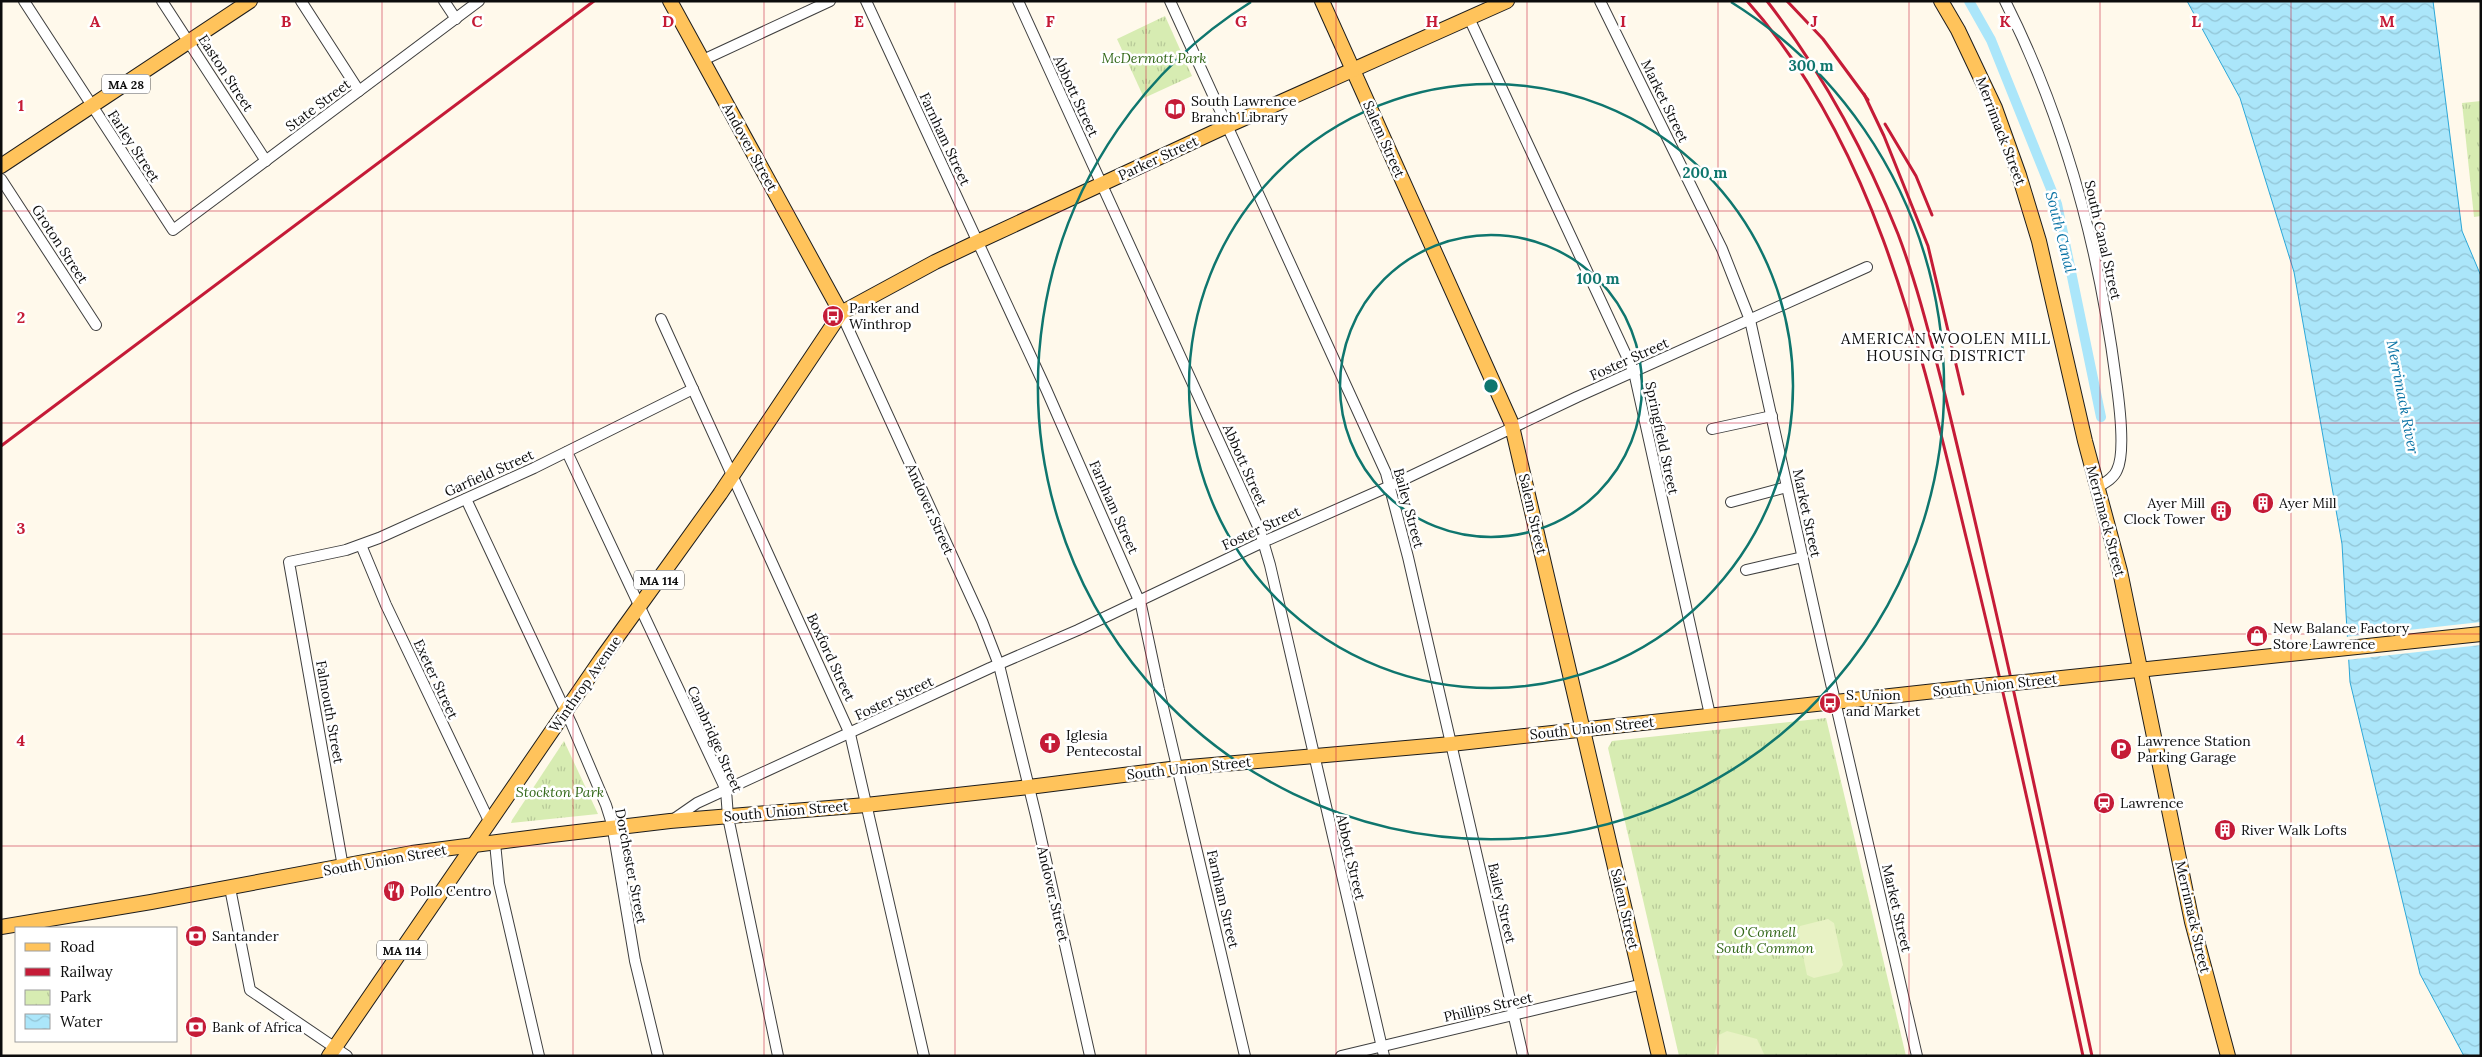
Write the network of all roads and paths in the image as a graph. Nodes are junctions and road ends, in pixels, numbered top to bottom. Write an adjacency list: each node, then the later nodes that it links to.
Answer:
1 (24, 1): 23 (street, Farley Street)
2 (162, 1): 19 (street, Easton Street)
3 (250, 1): 19 (main road, MA 28)
4 (301, 1): 22 (street)
5 (444, 1): 18 (street)
6 (479, 1): 18 (street, State Street)
7 (670, 1): 20 (main road, Andover Street)
8 (830, 1): 20 (street)
9 (866, 1): 30 (street, Farnham Street)
10 (1018, 1): 28 (street, Abbott Street)
11 (1170, 1): 24 (street, Bailey Street)
12 (1322, 1): 21 (main road, Salem Street)
13 (1507, 1): 17 (main road, Parker Street / MA 114)
14 (1600, 1): 34 (street, Market Street)
15 (1941, 1): 45 (main road, Merrimack Street)
16 (2005, 1): 45 (street, South Canal Street)
17 (1469, 18): 21 (main road, Parker Street / MA 114); 36 (street, Springfield Street)
18 (456, 19): 22 (street, State Street)
19 (189, 42): 23 (main road, MA 28); 25 (street, Easton Street)
20 (703, 60): 32 (main road, Andover Street)
21 (1353, 70): 24 (main road, Parker Street / MA 114); 39 (main road, Salem Street)
22 (359, 91): 25 (street, State Street)
23 (91, 106): 26 (main road, MA 28); 29 (street, Farley Street)
24 (1227, 126): 28 (main road, Parker Street / MA 114); 43 (street, Bailey Street)
25 (266, 161): 29 (street, State Street)
26 (1, 166)
27 (1, 179): 35 (street, Groton Street)
28 (1102, 184): 30 (main road, Parker Street / MA 114); 48 (street, Abbott Street)
29 (173, 230)
30 (977, 242): 32 (main road, Parker Street / MA 114); 53 (street, Farnham Street)
31 (1867, 267): 34 (street, Foster Street)
32 (841, 313): 42 (main road, Winthrop Avenue / MA 114); 56 (street, Andover Street)
33 (661, 318): 37 (street, Boxford Street)
34 (1750, 320): 36 (street, Foster Street); 38 (street, Market Street)
35 (96, 325)
36 (1634, 372): 39 (street, Foster Street); 60 (street, Springfield Street)
37 (692, 388): 41 (street, Garfield Street); 42 (street, Boxford Street)
38 (1772, 416): 40 (street); 44 (street, Market Street)
39 (1512, 428): 43 (street, Foster Street); 61 (main road, Salem Street)
40 (1712, 429)
41 (567, 452): 46 (street, Garfield Street); 54 (street, Cambridge Street)
42 (732, 476): 54 (main road, Winthrop Avenue / MA 114); 62 (street, Boxford Street)
43 (1390, 486): 48 (street, Foster Street); 63 (street, Bailey Street)
44 (1787, 487): 47 (street); 50 (street, Market Street)
45 (2098, 487): 57 (main road, Merrimack Street)
46 (466, 499): 49 (street, Garfield Street); 59 (street, Dorchester Street)
47 (1731, 502)
48 (1263, 542): 53 (street, Foster Street); 64 (street, Abbott Street)
49 (361, 544): 51 (street, Garfield Street); 71 (street, Exeter Street)
50 (1802, 557): 52 (street); 58 (street, Market Street)
51 (289, 562): 75 (street, Falmouth Street)
52 (1746, 570)
53 (1140, 601): 56 (street, Foster Street); 65 (street, Farnham Street)
54 (639, 607): 59 (main road, Winthrop Avenue / MA 114); 67 (street, Cambridge Street)
55 (2481, 634): 57 (main road, South Union Street)
56 (999, 665): 62 (street, Foster Street); 66 (street, Andover Street)
57 (2140, 671): 58 (main road, South Union Street, bridge); 93 (main road, Merrimack Street)
58 (1835, 702): 60 (main road, South Union Street); 92 (street, Market Street)
59 (566, 712): 71 (main road, Winthrop Avenue / MA 114); 72 (street, Dorchester Street)
60 (1710, 715): 61 (main road, South Union Street)
61 (1583, 729): 63 (main road, South Union Street); 78 (main road, Salem Street)
62 (850, 734): 67 (street, Foster Street); 68 (street, Boxford Street)
63 (1451, 744): 64 (main road, South Union Street); 79 (street, Bailey Street)
64 (1313, 757): 65 (main road, South Union Street); 80 (street, Abbott Street)
65 (1178, 768): 66 (main road, South Union Street); 88 (street, Farnham Street)
66 (1029, 787): 68 (main road, South Union Street); 87 (street, Andover Street)
67 (726, 790): 69 (street, Cambridge Street); 70 (street, Foster Street)
68 (866, 805): 69 (main road, South Union Street); 86 (street, Boxford Street)
69 (728, 817): 70 (main road, South Union Street); 85 (street, Cambridge Street)
70 (670, 821): 72 (main road, South Union Street)
71 (490, 824): 74 (main road, Winthrop Avenue / MA 114)
72 (612, 828): 73 (main road, South Union Street); 84 (street, Dorchester Street)
73 (494, 843): 74 (main road, South Union Street); 83 (street)
74 (475, 845): 75 (main road, South Union Street); 81 (main road, Winthrop Avenue / MA 114)
75 (343, 867): 76 (main road, South Union Street)
76 (230, 888): 77 (main road, South Union Street); 81 (street)
77 (1, 927)
78 (1643, 984): 79 (street, Phillips Street); 91 (main road, Salem Street)
79 (1514, 1015): 80 (street, Phillips Street); 90 (street, Bailey Street)
80 (1383, 1051): 89 (street, Phillips Street)
81 (332, 1052): 82 (street)
82 (347, 1056)
83 (540, 1056)
84 (658, 1056)
85 (778, 1056)
86 (924, 1056)
87 (1090, 1056)
88 (1245, 1056)
89 (1341, 1056)
90 (1523, 1056)
91 (1659, 1056)
92 (1917, 1056)
93 (2228, 1056)

